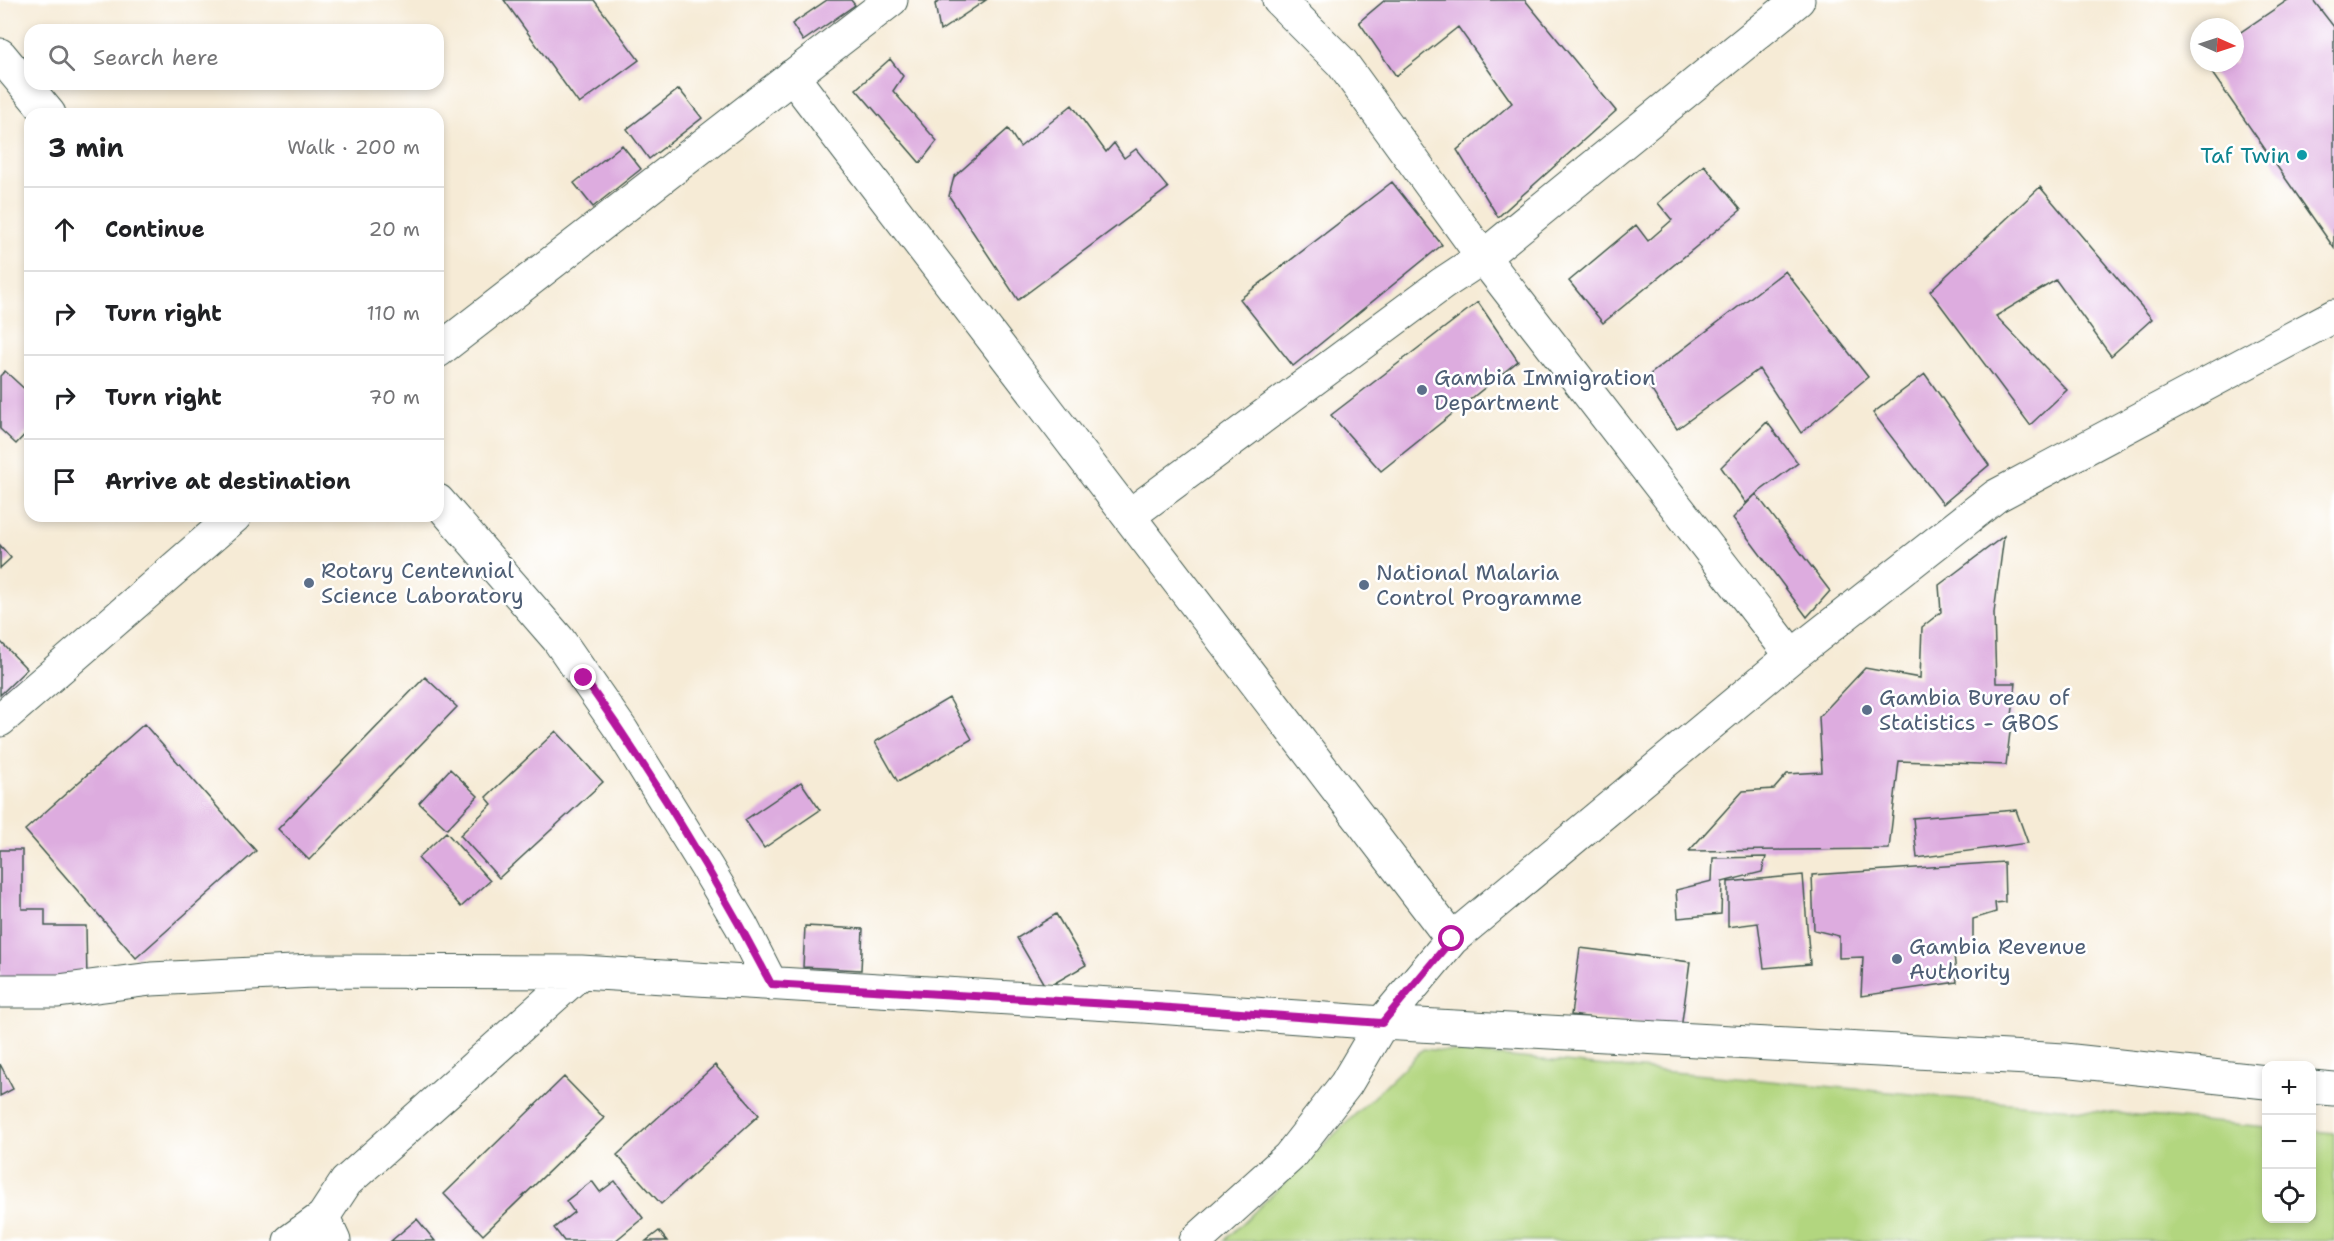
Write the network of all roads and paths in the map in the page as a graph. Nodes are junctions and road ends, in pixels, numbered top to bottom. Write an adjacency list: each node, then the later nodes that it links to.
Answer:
1 (891, 0): 5 (street)
2 (1279, 0): 9 (street)
3 (1798, 0): 9 (street)
4 (0, 55): 6 (street)
5 (792, 76): 11 (street); 13 (street)
6 (24, 84)
7 (29, 90): 8 (street)
8 (44, 108)
9 (1483, 257): 13 (street); 15 (street)
10 (2334, 315): 15 (street)
11 (444, 346)
12 (444, 508): 19 (street)
13 (1130, 515): 17 (street)
14 (228, 522): 16 (street)
15 (1792, 656): 17 (street)
16 (0, 720)
17 (1452, 939): 21 (street)
18 (581, 972): 19 (street); 20 (street); 25 (street)
19 (771, 984): 21 (street)
20 (0, 991)
21 (1382, 1023): 22 (street); 27 (street)
22 (2262, 1082)
23 (2316, 1087): 24 (street)
24 (2334, 1089)
25 (329, 1229): 26 (street)
26 (291, 1241)
27 (1196, 1241)

